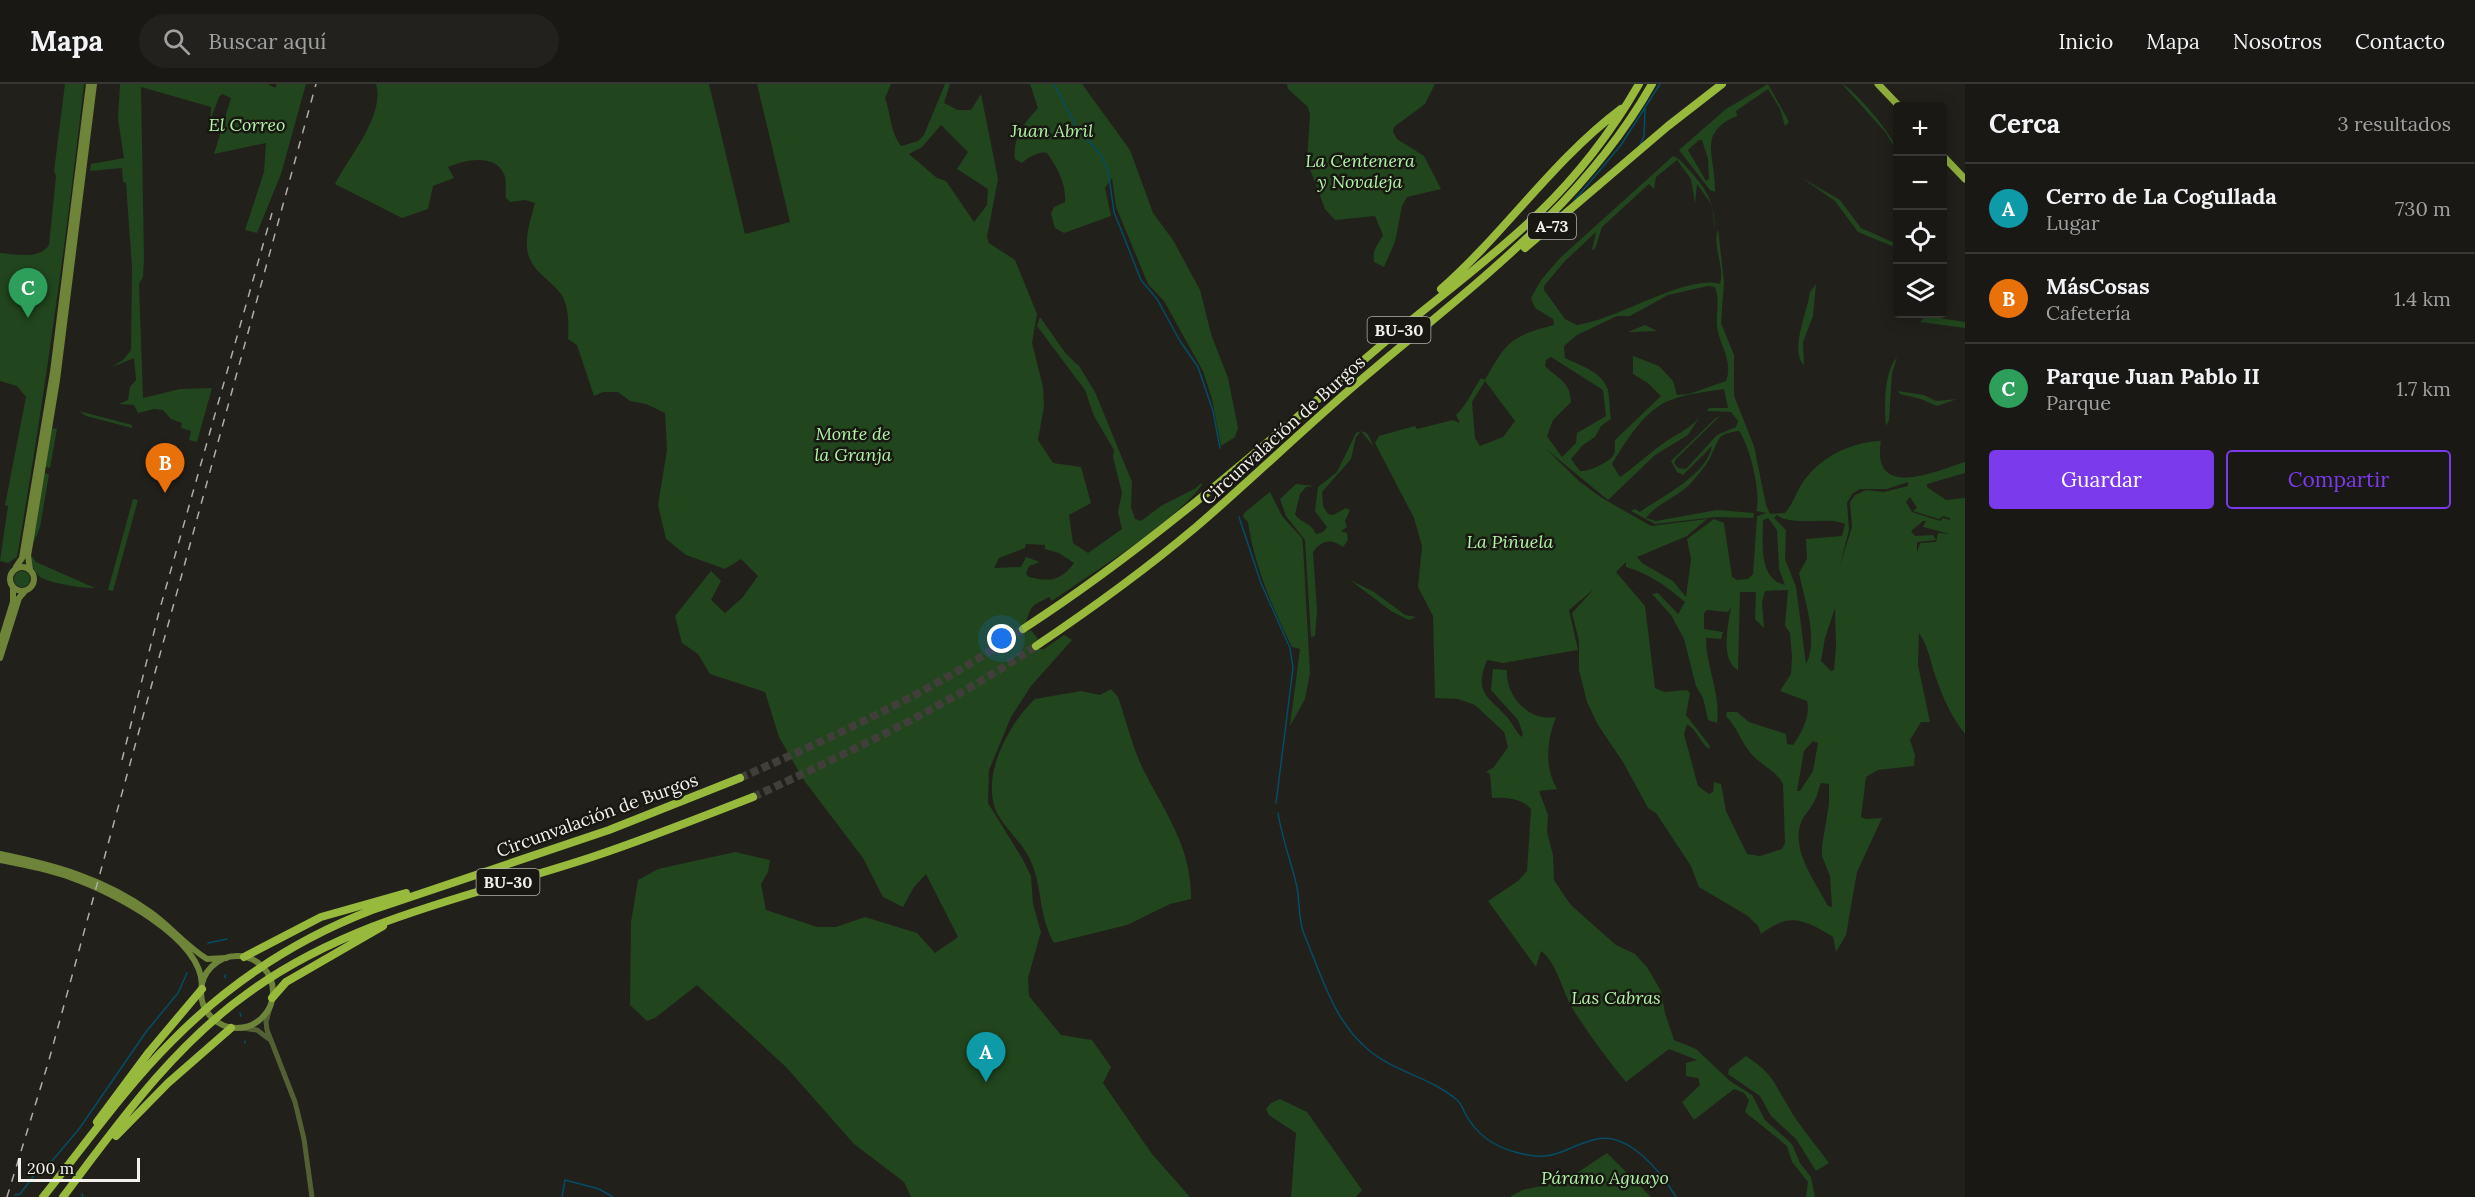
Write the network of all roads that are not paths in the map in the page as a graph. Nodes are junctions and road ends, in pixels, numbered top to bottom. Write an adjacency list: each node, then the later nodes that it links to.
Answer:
1 (89, 84): 12 (main road)
2 (94, 84): 13 (main road)
3 (1639, 84): 11 (highway, Circunvalación de Burgos / BU-30)
4 (1654, 84): 10 (highway, Circunvalación de Burgos / BU-30); 11 (highway, A-73)
5 (1722, 84): 10 (highway, A-73)
6 (1878, 84): 7 (highway)
7 (1895, 102)
8 (1944, 156): 9 (highway)
9 (1965, 179)
10 (1448, 308): 18 (highway, Circunvalación de Burgos / BU-30)
11 (1278, 433): 16 (highway, Circunvalación de Burgos / BU-30)
12 (16, 567): 13 (main road); 14 (main road)
13 (30, 569): 15 (main road)
14 (13, 587): 15 (main road); 17 (main road)
15 (25, 591): 19 (main road)
16 (1023, 629)
17 (0, 644)
18 (1036, 646)
19 (0, 658)
20 (740, 778): 25 (highway, Circunvalación de Burgos / BU-30)
21 (753, 797): 26 (highway, Circunvalación de Burgos / BU-30)
22 (0, 854): 24 (main road)
23 (0, 860): 24 (main road)
24 (87, 880): 27 (main road)
25 (454, 882): 28 (highway); 35 (highway, Circunvalación de Burgos / BU-30)
26 (509, 882): 31 (highway); 36 (highway, Circunvalación de Burgos / BU-30)
27 (102, 887): 29 (main road); 30 (main road)
28 (244, 957): 29 (main road); 31 (main road)
29 (226, 958): 30 (main road)
30 (202, 987): 32 (main road); 35 (highway)
31 (272, 1001): 33 (main road); 34 (street)
32 (229, 1027): 33 (main road); 36 (highway)
33 (242, 1028): 34 (street)
34 (270, 1040): 37 (street)
35 (43, 1197)
36 (64, 1197)
37 (312, 1197)

